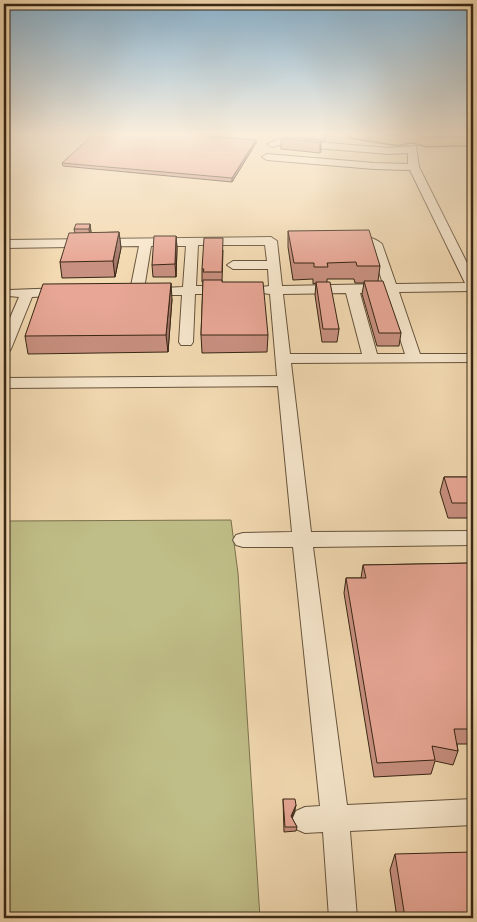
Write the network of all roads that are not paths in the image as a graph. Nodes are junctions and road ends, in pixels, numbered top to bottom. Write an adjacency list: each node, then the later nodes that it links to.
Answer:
1 (419, 177): 9 (street)
2 (337, 240): 11 (street)
3 (192, 242): 5 (street); 8 (street); 15 (street)
4 (4, 244): 5 (street)
5 (145, 249): 6 (street); 15 (street)
6 (121, 255)
7 (233, 264): 8 (street)
8 (274, 265): 14 (street)
9 (473, 287): 11 (street)
10 (352, 289): 11 (street); 14 (street); 22 (street)
11 (392, 289): 19 (street)
12 (238, 290): 15 (street)
13 (257, 290): 14 (street)
14 (276, 290): 21 (street)
15 (190, 291): 17 (street)
16 (81, 292): 18 (street)
17 (186, 342)
18 (4, 349)
19 (414, 358): 20 (street); 22 (street)
20 (473, 358)
21 (284, 359): 22 (street); 23 (street)
22 (371, 359)
23 (286, 381): 24 (street); 26 (street)
24 (4, 382)
25 (473, 538): 26 (street)
26 (302, 539): 27 (street); 29 (street)
27 (243, 540)
28 (473, 812): 29 (street)
29 (334, 818): 30 (street); 31 (street)
30 (305, 820)
31 (343, 918)

